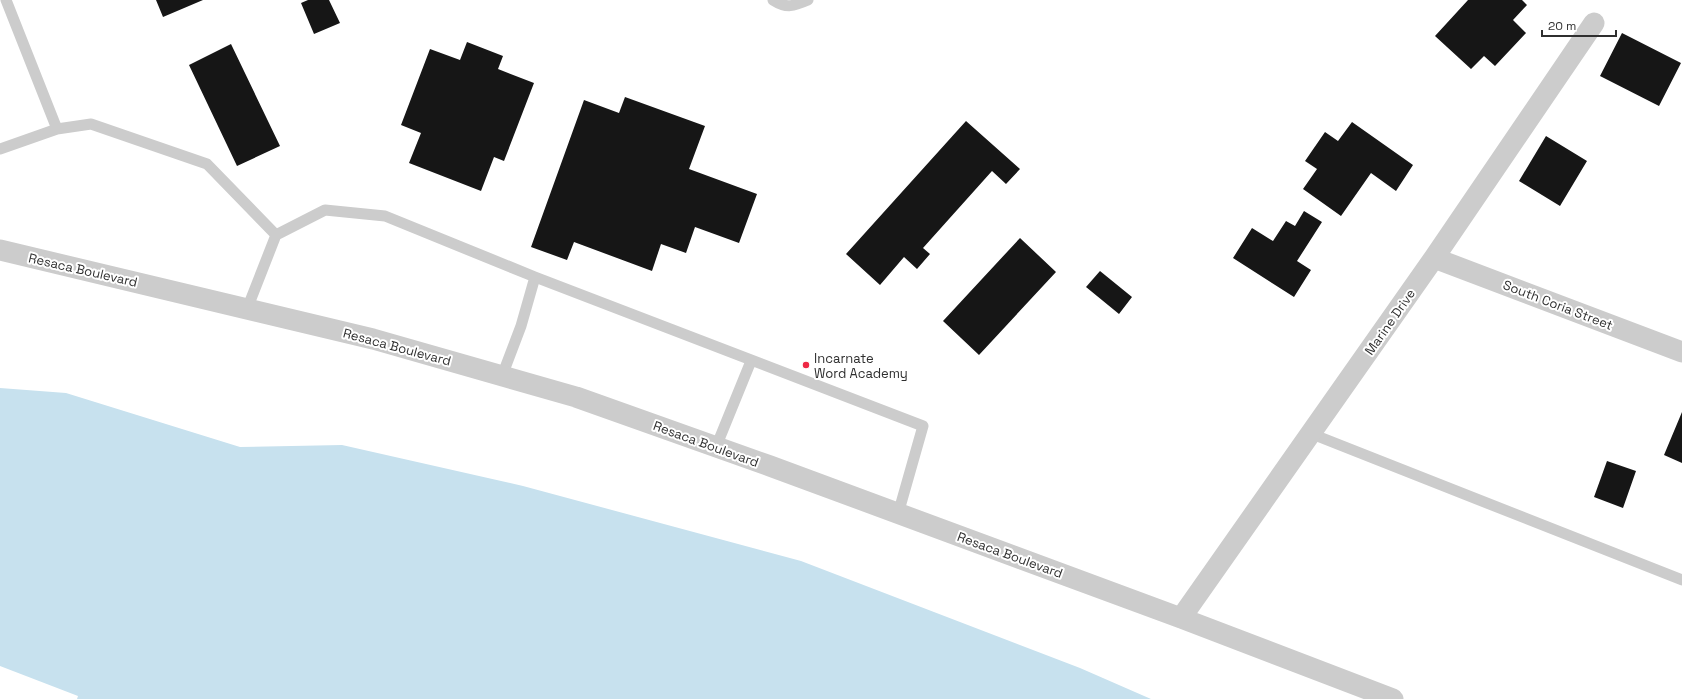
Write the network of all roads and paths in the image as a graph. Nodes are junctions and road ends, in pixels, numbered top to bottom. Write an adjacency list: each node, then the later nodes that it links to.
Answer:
1 (6, 0): 5 (lane)
2 (773, 0): 3 (lane)
3 (808, 0)
4 (1594, 23): 9 (street, Marine Drive)
5 (57, 129): 6 (lane); 7 (lane)
6 (0, 149)
7 (276, 235): 10 (lane); 11 (lane)
8 (0, 250): 11 (street, Resaca Boulevard)
9 (1434, 258): 12 (street, South Coria Street); 15 (street, Marine Drive)
10 (535, 277): 13 (lane); 14 (lane)
11 (247, 309): 14 (street, Resaca Boulevard)
12 (1682, 352)
13 (751, 361): 16 (lane); 17 (lane)
14 (502, 376): 16 (street, Resaca Boulevard)
15 (1312, 434): 18 (lane); 19 (street, Marine Drive)
16 (716, 447): 17 (street, Resaca Boulevard)
17 (898, 514): 19 (street, Resaca Boulevard)
18 (1682, 580)
19 (1181, 618): 20 (street, Resaca Boulevard)
20 (1393, 699)

